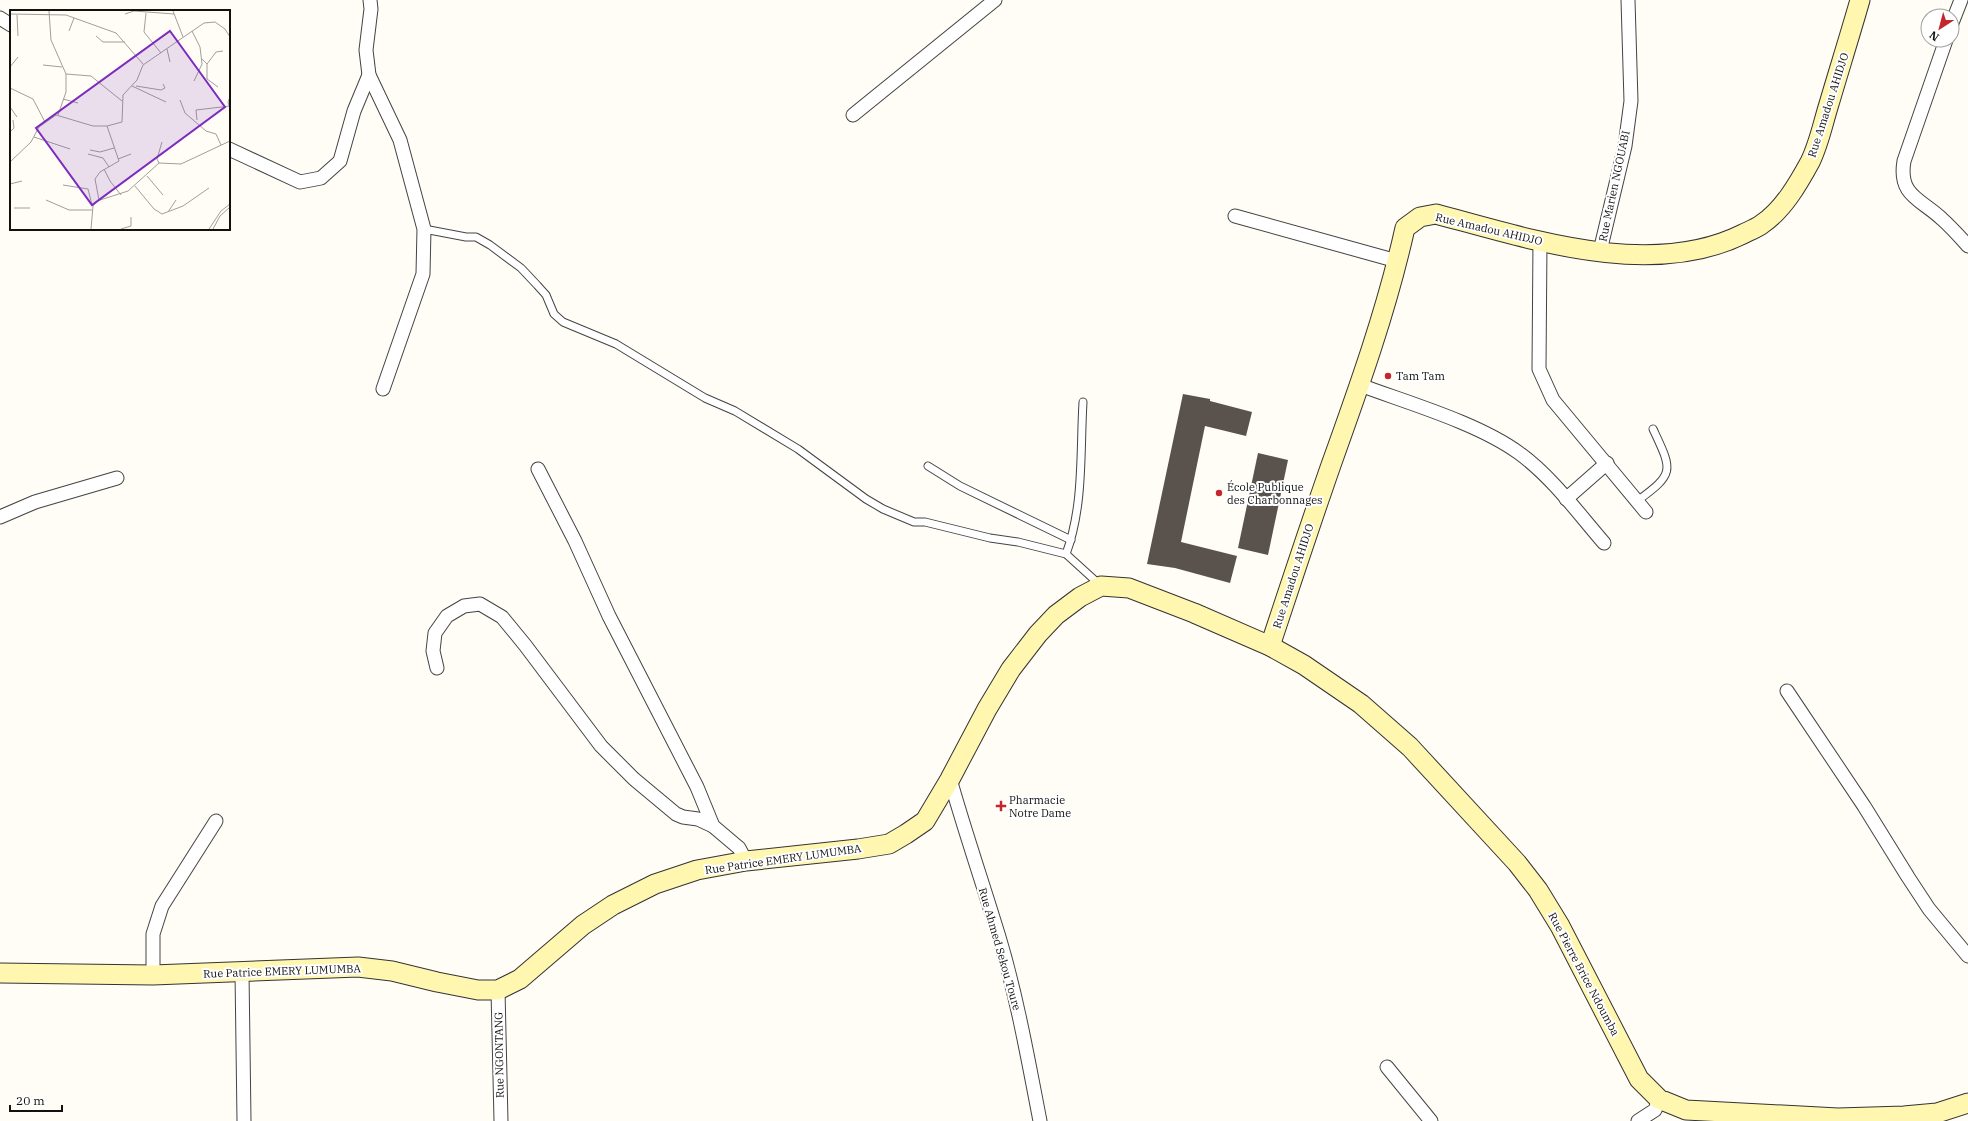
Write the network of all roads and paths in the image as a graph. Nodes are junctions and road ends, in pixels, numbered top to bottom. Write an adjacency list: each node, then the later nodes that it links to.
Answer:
1 (370, 0): 8 (street)
2 (996, 0): 9 (street)
3 (1628, 0): 15 (street, Rue Marien NGOUABI)
4 (1860, 0): 15 (street, Rue Amadou AHIDJO)
5 (0, 18): 6 (street)
6 (10, 24)
7 (1943, 48): 14 (street)
8 (369, 75): 10 (street); 12 (street)
9 (853, 114)
10 (230, 149)
11 (1235, 216): 16 (street)
12 (424, 228): 18 (street); 31 (lane)
13 (1540, 241): 15 (street, Rue Amadou AHIDJO); 16 (street, Rue Amadou AHIDJO); 21 (street)
14 (1968, 246)
15 (1600, 251)
16 (1397, 261): 17 (street, Rue Amadou AHIDJO)
17 (1360, 385): 25 (street); 33 (street, Rue Amadou AHIDJO)
18 (383, 388)
19 (1083, 402): 29 (lane)
20 (1653, 429): 26 (lane)
21 (1607, 463): 25 (street); 26 (street)
22 (928, 466): 29 (lane)
23 (538, 469): 38 (street)
24 (117, 478): 28 (street)
25 (1566, 499): 30 (street)
26 (1637, 501): 27 (street)
27 (1646, 512)
28 (0, 517)
29 (1071, 540): 31 (lane)
30 (1604, 544)
31 (1066, 554): 32 (lane)
32 (1101, 586): 33 (street); 36 (street, Rue Patrice EMERY LUMUMBA)
33 (1270, 646): 47 (street, Rue Pierre Brice Ndoumba)
34 (437, 668): 38 (street)
35 (1787, 691): 40 (street)
36 (950, 780): 39 (street, Rue Patrice EMERY LUMUMBA); 51 (street, Rue Ahmed Sekou Toure)
37 (216, 821): 43 (street)
38 (713, 826): 39 (street)
39 (746, 862): 44 (street, Rue Patrice EMERY LUMUMBA)
40 (1968, 956)
41 (242, 972): 43 (street, Rue Patrice EMERY LUMUMBA); 44 (street, Rue Patrice EMERY LUMUMBA); 49 (street)
42 (0, 973): 43 (street, Rue Patrice EMERY LUMUMBA)
43 (153, 975)
44 (498, 990): 50 (street, Rue NGONTANG)
45 (1387, 1067): 52 (street)
46 (1968, 1103): 48 (street, Rue Pierre Brice Ndoumba)
47 (1658, 1110): 48 (street, Rue Pierre Brice Ndoumba); 53 (street)
48 (1838, 1120)
49 (244, 1121)
50 (501, 1121)
51 (1040, 1121)
52 (1431, 1121)
53 (1638, 1121)

